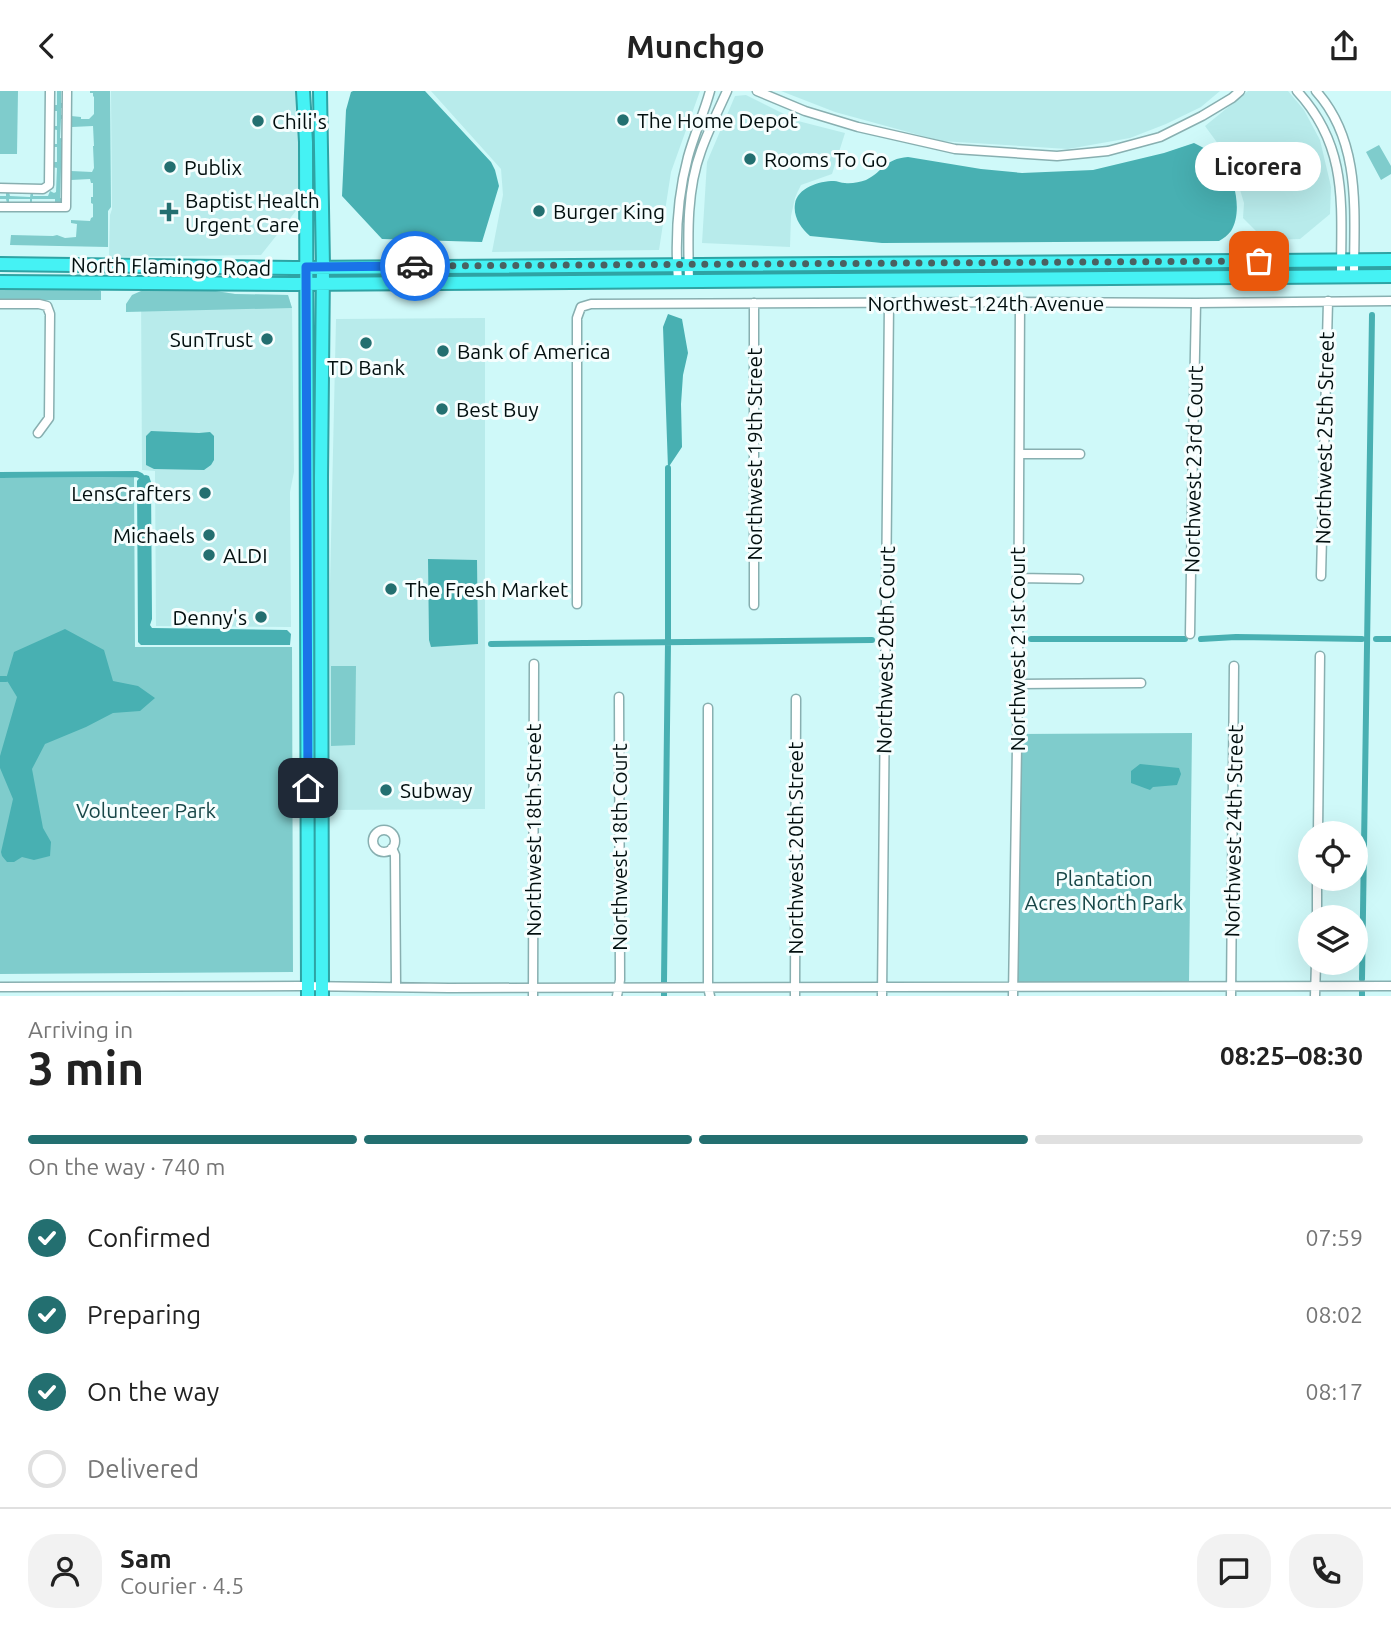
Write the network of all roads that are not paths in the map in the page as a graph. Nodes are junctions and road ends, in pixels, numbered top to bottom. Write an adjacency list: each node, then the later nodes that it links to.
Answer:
1 (50, 91): 11 (street)
2 (67, 91): 12 (street)
3 (303, 91): 17 (highway)
4 (320, 91): 18 (highway)
5 (710, 91): 16 (street)
6 (727, 91): 16 (street)
7 (757, 91): 8 (street)
8 (1240, 91)
9 (1297, 91): 13 (street)
10 (1316, 91): 13 (street)
11 (0, 188)
12 (0, 207)
13 (1347, 260): 14 (highway, North Flamingo Road); 16 (highway, North Flamingo Road); 19 (street); 19 (street)
14 (1391, 260)
15 (0, 264): 17 (highway, North Flamingo Road)
16 (683, 264): 18 (highway, North Flamingo Road); 21 (street)
17 (306, 267): 18 (highway, North Flamingo Road); 23 (highway)
18 (323, 267): 24 (highway)
19 (1347, 276): 20 (highway, North Flamingo Road); 21 (highway, North Flamingo Road)
20 (1391, 276)
21 (684, 281): 24 (highway, North Flamingo Road)
22 (0, 282): 23 (highway, North Flamingo Road)
23 (306, 284): 24 (highway, North Flamingo Road); 60 (highway)
24 (323, 284): 61 (highway)
25 (1328, 301): 26 (street, Northwest 124th Avenue); 30 (street, Northwest 124th Avenue); 35 (street, Northwest 25th Street)
26 (1391, 301)
27 (1020, 302): 29 (street, Northwest 124th Avenue); 30 (street, Northwest 124th Avenue); 33 (street, Northwest 21st Court)
28 (754, 303): 29 (street, Northwest 124th Avenue); 38 (street, Northwest 124th Avenue); 39 (street, Northwest 19th Street)
29 (889, 303): 53 (street, Northwest 20th Court)
30 (1196, 303): 40 (street, Northwest 23rd Court)
31 (0, 304): 32 (street)
32 (38, 433)
33 (1020, 454): 34 (street); 36 (street, Northwest 21st Court)
34 (1080, 454)
35 (1321, 576)
36 (1017, 578): 37 (street); 45 (street, Northwest 21st Court)
37 (1079, 579)
38 (577, 604)
39 (754, 605)
40 (1190, 634)
41 (1320, 656): 49 (street)
42 (534, 664): 62 (street, Northwest 18th Street)
43 (1234, 666): 55 (street, Northwest 24th Street)
44 (1141, 683): 45 (street)
45 (1018, 684): 66 (street, Northwest 21st Court)
46 (619, 698): 63 (street, Northwest 18th Court)
47 (796, 699): 68 (street, Northwest 20th Street)
48 (708, 708): 64 (street)
49 (1318, 821)
50 (392, 848): 58 (street)
51 (1316, 975): 56 (street)
52 (0, 986): 59 (street)
53 (882, 986): 65 (street); 68 (street); 69 (street, Northwest 20th Court)
54 (1143, 986): 55 (street); 66 (street); 70 (street)
55 (1231, 986): 56 (street); 71 (street, Northwest 24th Street)
56 (1316, 986): 57 (street); 72 (street)
57 (1391, 986)
58 (393, 990): 61 (street); 67 (street)
59 (100, 991): 60 (street)
60 (308, 991): 61 (street)
61 (322, 991)
62 (533, 991): 63 (street); 67 (street)
63 (618, 991): 64 (street)
64 (709, 991): 68 (street)
65 (968, 991): 66 (street)
66 (1013, 991)
67 (446, 992)
68 (795, 992)
69 (882, 996)
70 (1143, 996)
71 (1231, 996)
72 (1315, 996)

